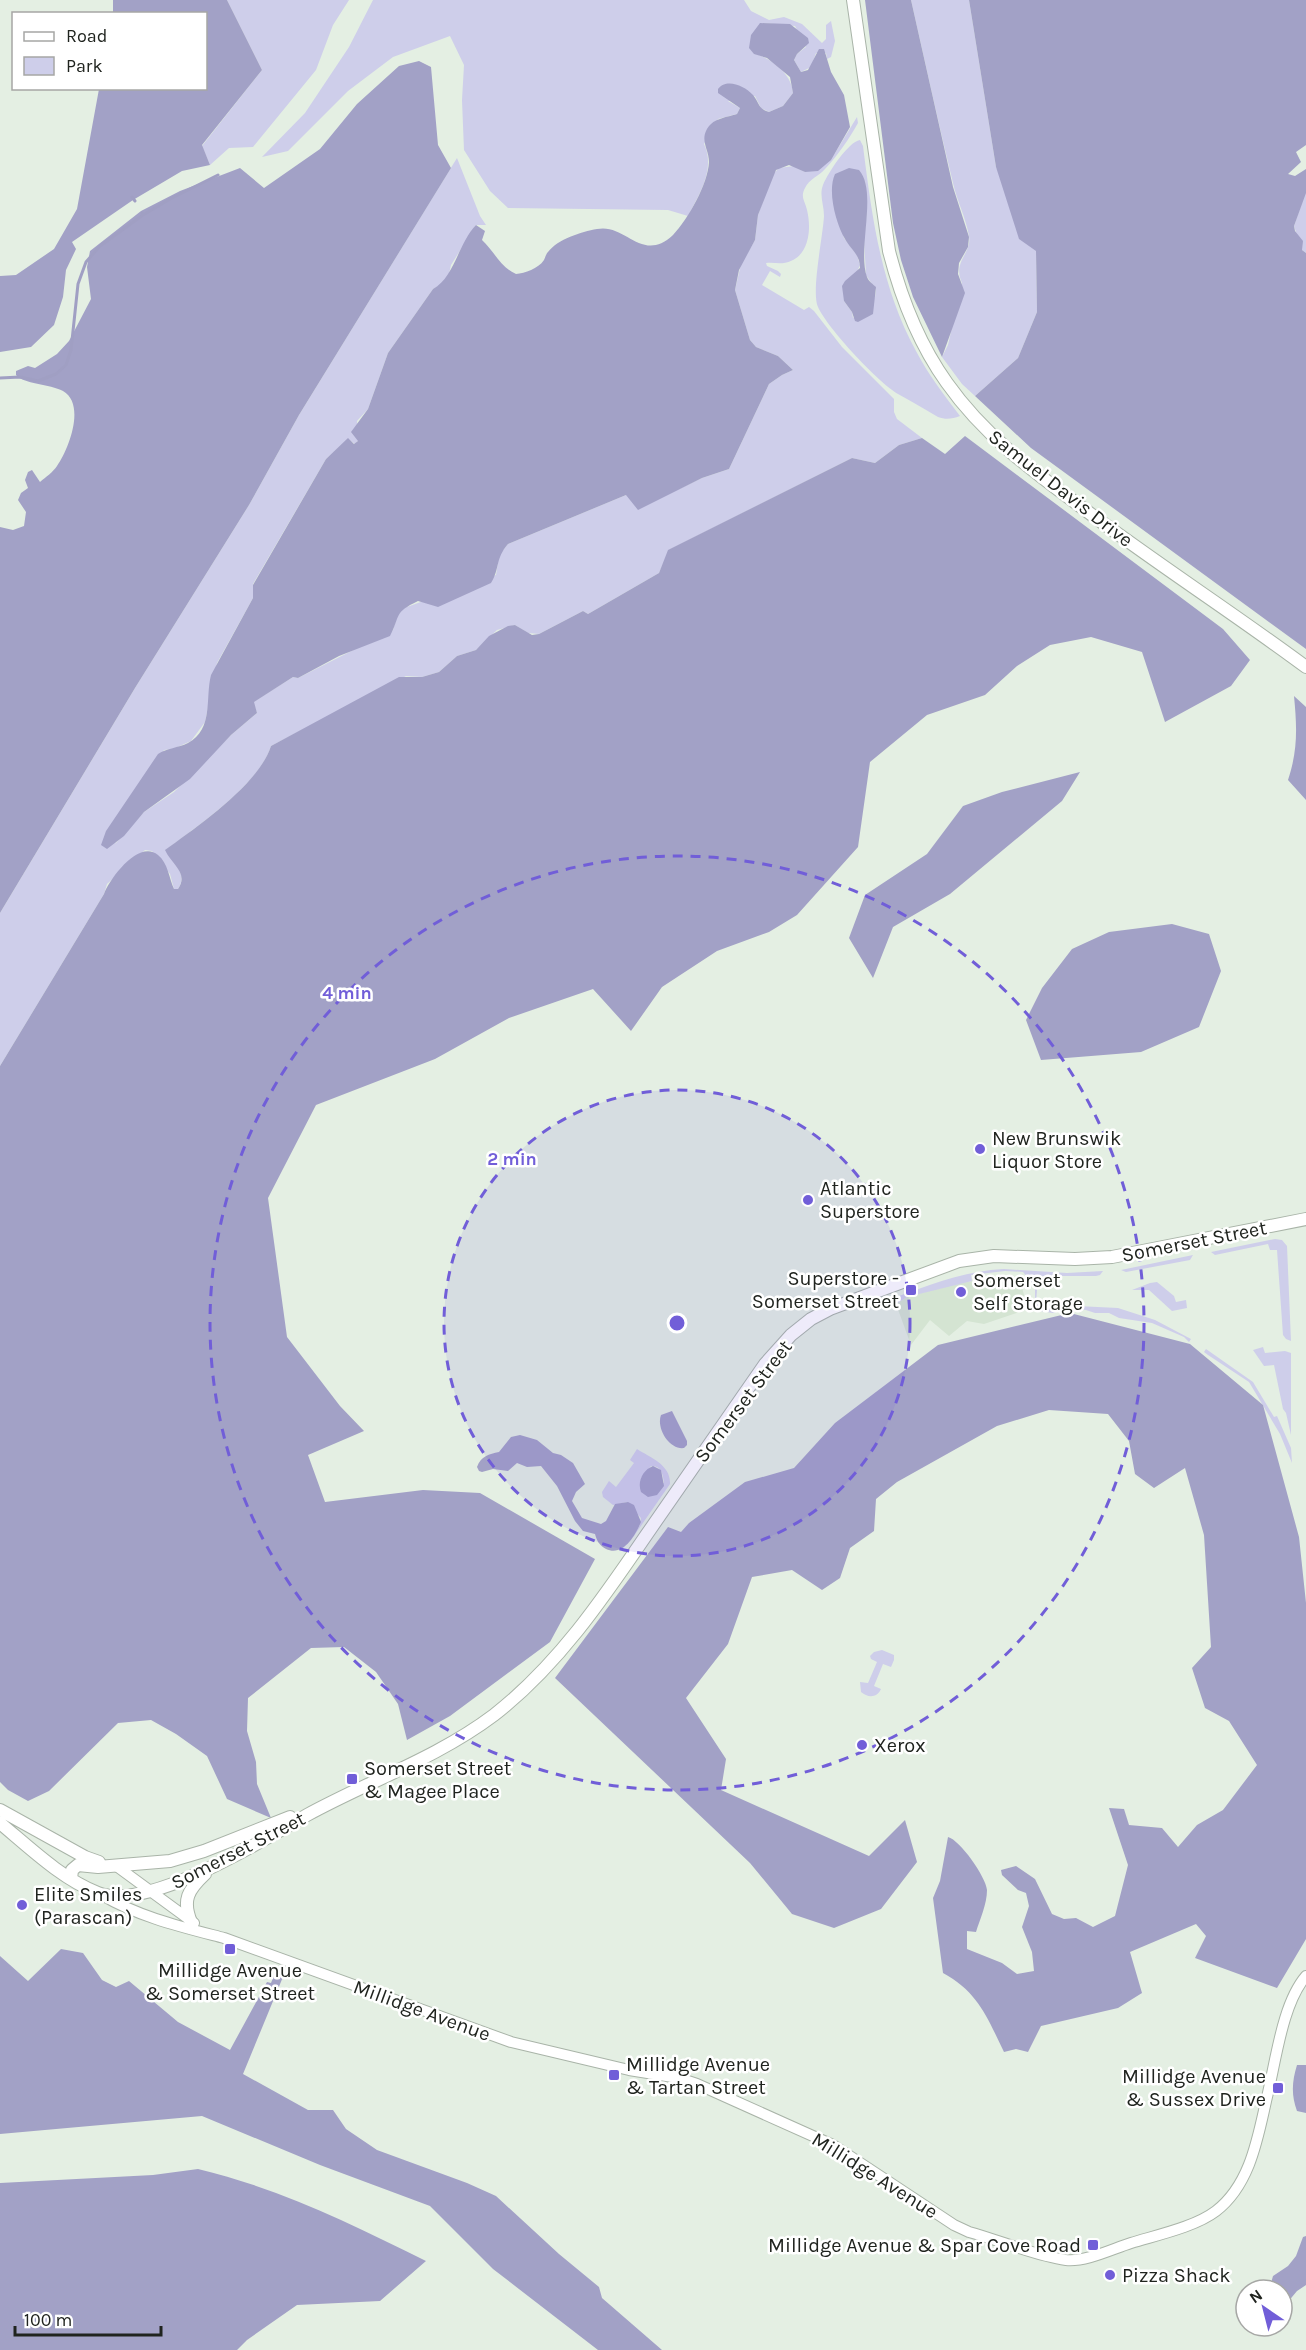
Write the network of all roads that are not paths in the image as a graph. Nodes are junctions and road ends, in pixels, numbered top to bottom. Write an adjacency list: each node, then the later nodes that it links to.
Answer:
1 (853, 0): 2 (main road, Samuel Davis Drive)
2 (1306, 667)
3 (1306, 1219): 4 (main road, Somerset Street)
4 (336, 1800): 7 (main road, Somerset Street); 8 (main road, Somerset Street)
5 (0, 1810): 7 (main road, Millidge Avenue)
6 (0, 1823): 9 (main road, Millidge Avenue)
7 (115, 1865): 9 (main road, Somerset Street); 10 (street, Millidge Avenue)
8 (212, 1867): 10 (main road, Somerset Street); 12 (main road)
9 (71, 1879): 11 (main road, Millidge Avenue)
10 (150, 1891): 11 (main road, Somerset Street); 12 (street, Millidge Avenue)
11 (101, 1894): 13 (street, Millidge Avenue)
12 (191, 1922): 13 (street, Millidge Avenue)
13 (224, 1938): 14 (street, Millidge Avenue)
14 (1306, 1976)

